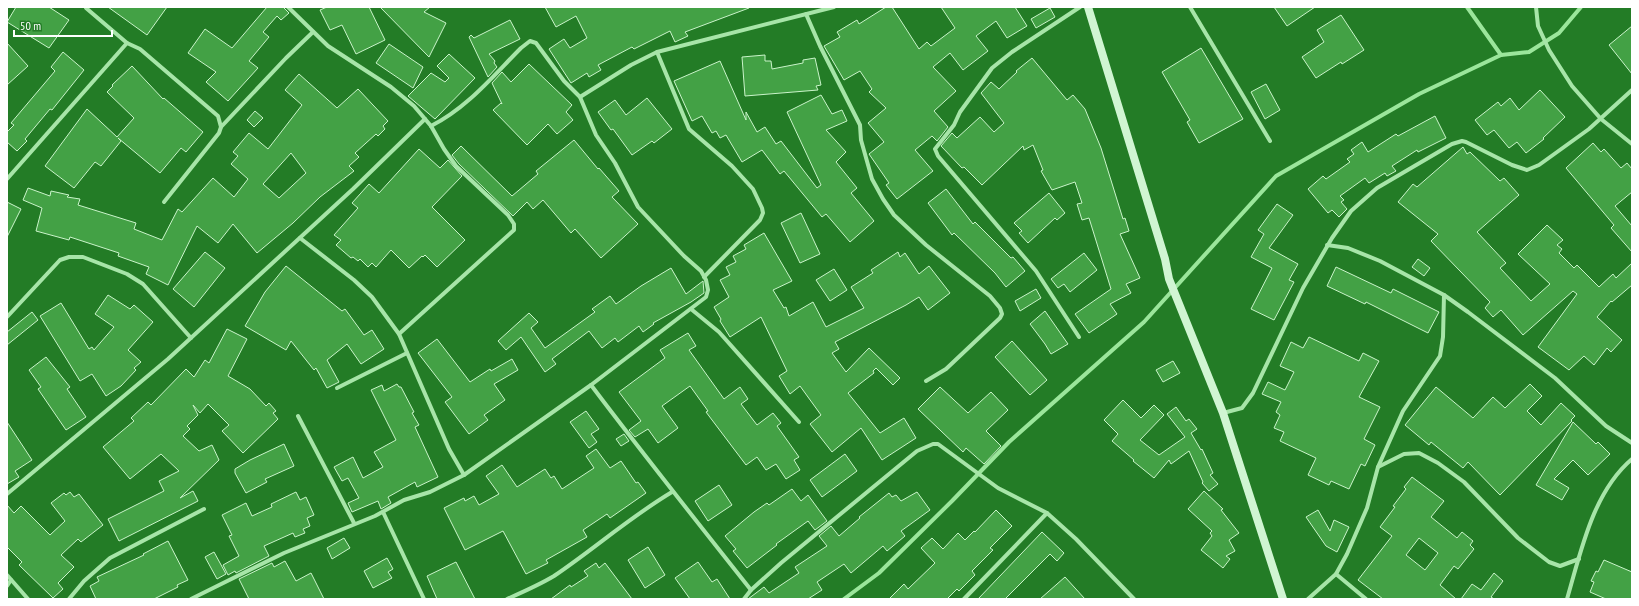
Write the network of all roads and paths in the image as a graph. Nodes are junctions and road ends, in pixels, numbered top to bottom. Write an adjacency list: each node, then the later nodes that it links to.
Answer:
1 (288, 7): 9 (street)
2 (834, 7): 8 (street)
3 (1080, 7): 29 (street)
4 (1088, 7): 35 (street)
5 (1190, 7): 18 (street)
6 (1536, 7): 15 (street)
7 (86, 8): 10 (street)
8 (806, 14): 11 (street); 32 (street)
9 (313, 32): 14 (street); 17 (street)
10 (127, 43): 17 (street); 20 (street)
11 (657, 52): 13 (street); 24 (street)
12 (1632, 90): 15 (street)
13 (580, 96): 16 (street); 24 (street)
14 (425, 119): 16 (street); 22 (street)
15 (1601, 119): 19 (street); 23 (street)
16 (431, 126): 28 (street)
17 (221, 127): 21 (street)
18 (1270, 141)
19 (1632, 144)
20 (7, 179)
21 (164, 202)
22 (300, 238): 28 (street); 30 (street)
23 (1328, 245): 25 (street); 35 (street)
24 (704, 277): 26 (street)
25 (1444, 295): 38 (street); 40 (street)
26 (691, 309): 33 (street); 37 (street)
27 (7, 317): 30 (street)
28 (399, 334): 31 (street)
29 (1079, 337)
30 (191, 338): 43 (street)
31 (407, 353): 34 (street); 41 (street)
32 (926, 381)
33 (591, 385): 41 (street); 42 (street)
34 (337, 388)
35 (1223, 413): 62 (street)
36 (298, 416): 47 (street)
37 (799, 422)
38 (1632, 443)
39 (1632, 459): 48 (street)
40 (1378, 467): 48 (street); 49 (street)
41 (464, 475): 45 (street)
42 (672, 492): 53 (street); 58 (street)
43 (7, 494)
44 (204, 509): 55 (street)
45 (383, 512): 47 (street); 57 (street)
46 (1047, 513): 53 (street); 60 (street); 61 (street)
47 (354, 523): 56 (street)
48 (1579, 559): 65 (street)
49 (1336, 574): 63 (street); 64 (street)
50 (7, 575): 51 (street)
51 (11, 580): 52 (street); 54 (street)
52 (7, 586)
53 (751, 590): 59 (street)
54 (28, 599)
55 (69, 599)
56 (191, 599)
57 (424, 599)
58 (507, 599)
59 (744, 599)
60 (964, 599)
61 (1134, 599)
62 (1283, 599)
63 (1308, 599)
64 (1366, 599)
65 (1567, 599)

